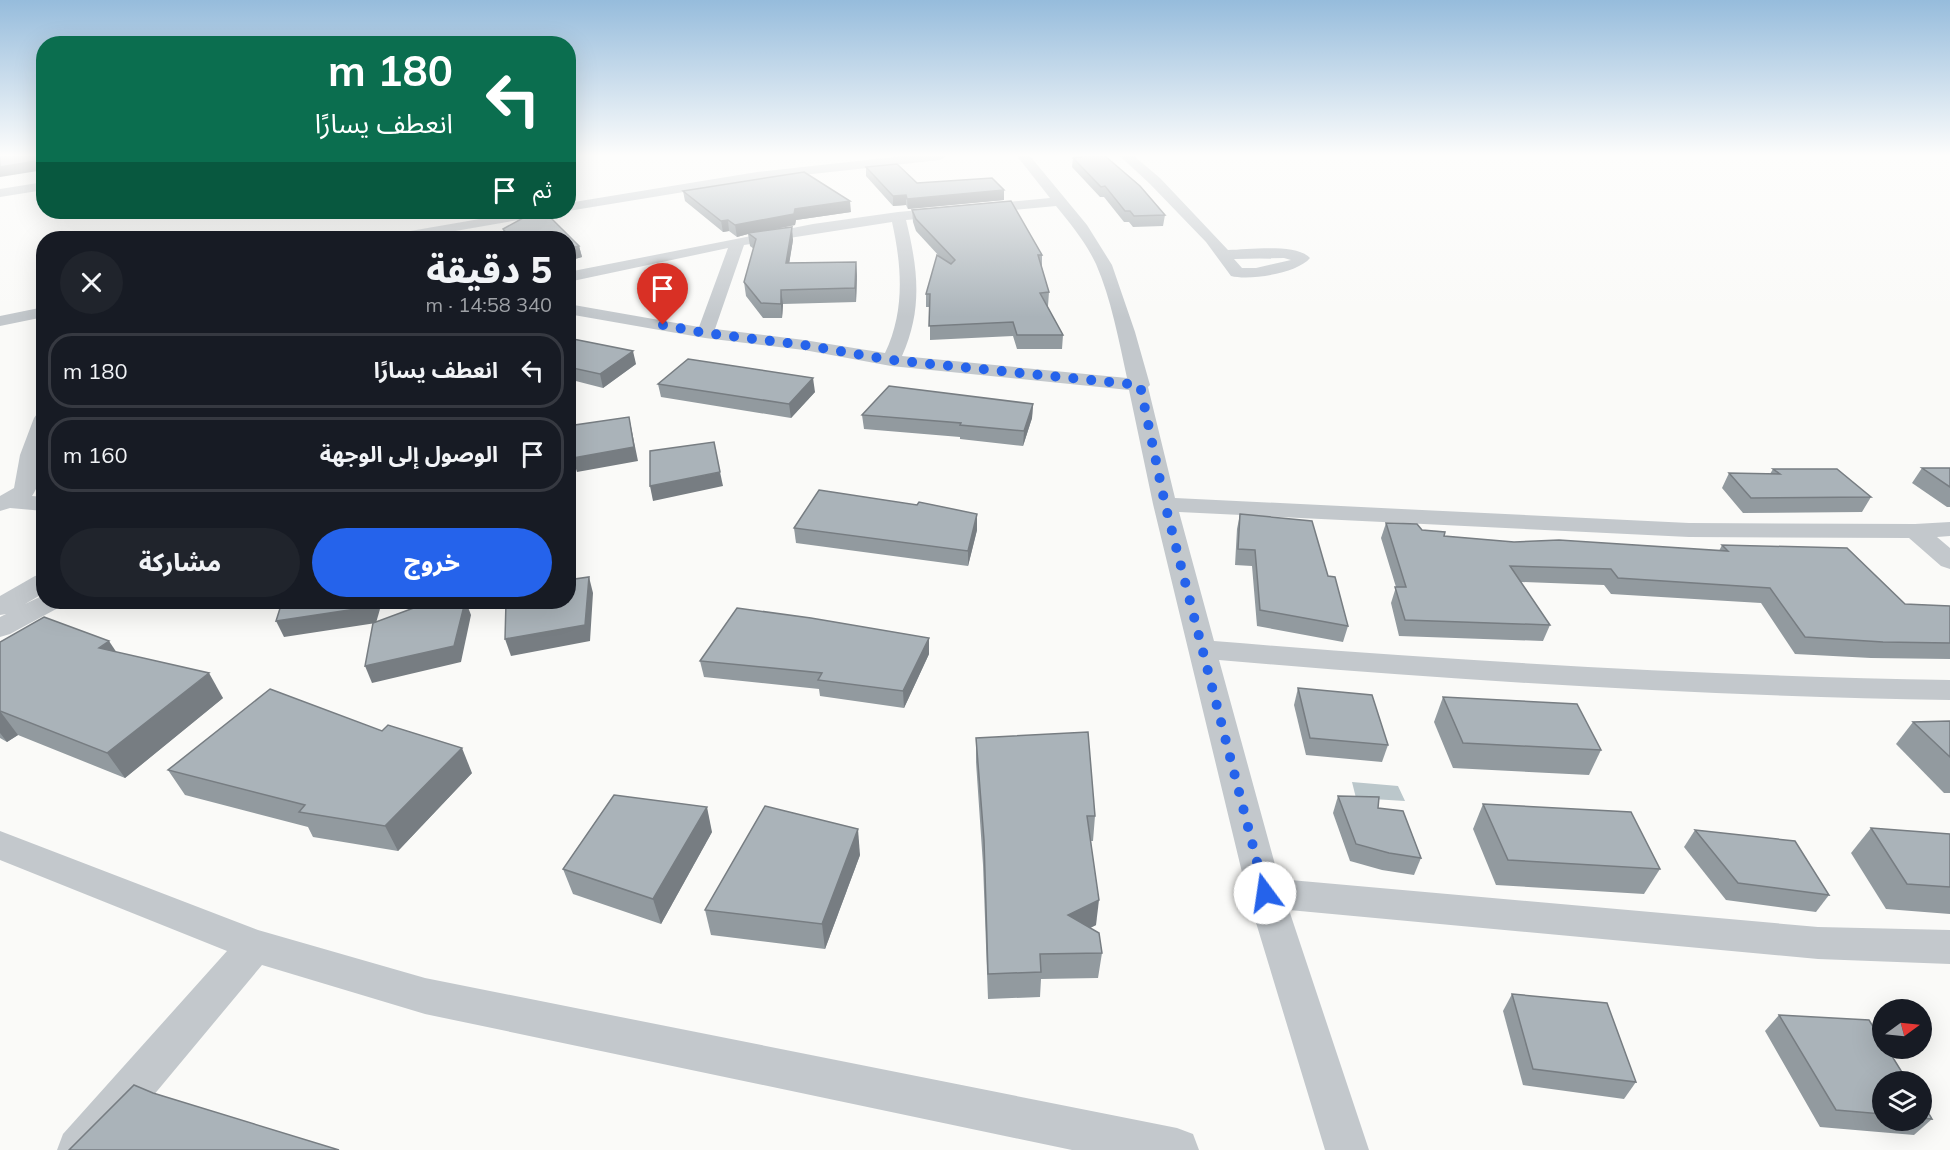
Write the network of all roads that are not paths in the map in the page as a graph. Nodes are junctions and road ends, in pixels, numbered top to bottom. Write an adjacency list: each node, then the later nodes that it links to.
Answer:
1 (967, 210): 4 (street)
2 (1068, 210): 15 (street)
3 (1182, 210): 8 (street)
4 (898, 216): 7 (street); 14 (street)
5 (508, 219): 6 (street)
6 (452, 231)
7 (737, 243): 9 (street); 13 (street)
8 (1225, 255)
9 (576, 275)
10 (576, 310): 13 (street)
11 (36, 314): 12 (street)
12 (0, 321)
13 (705, 333): 14 (street)
14 (891, 360): 15 (street)
15 (1140, 385): 19 (street)
16 (36, 441): 17 (street)
17 (5, 503): 18 (street)
18 (36, 504)
19 (1165, 504): 21 (street); 27 (street)
20 (1950, 529): 21 (street)
21 (1915, 531): 22 (street)
22 (1950, 561)
23 (36, 587): 24 (street)
24 (0, 607)
25 (36, 609): 26 (street)
26 (0, 628)
27 (1203, 649): 28 (street); 30 (street)
28 (1950, 690)
29 (0, 846): 31 (street)
30 (1265, 893): 32 (street); 35 (street)
31 (255, 946): 33 (street); 34 (street)
32 (1950, 947)
33 (79, 1150)
34 (1177, 1150)
35 (1347, 1150)

